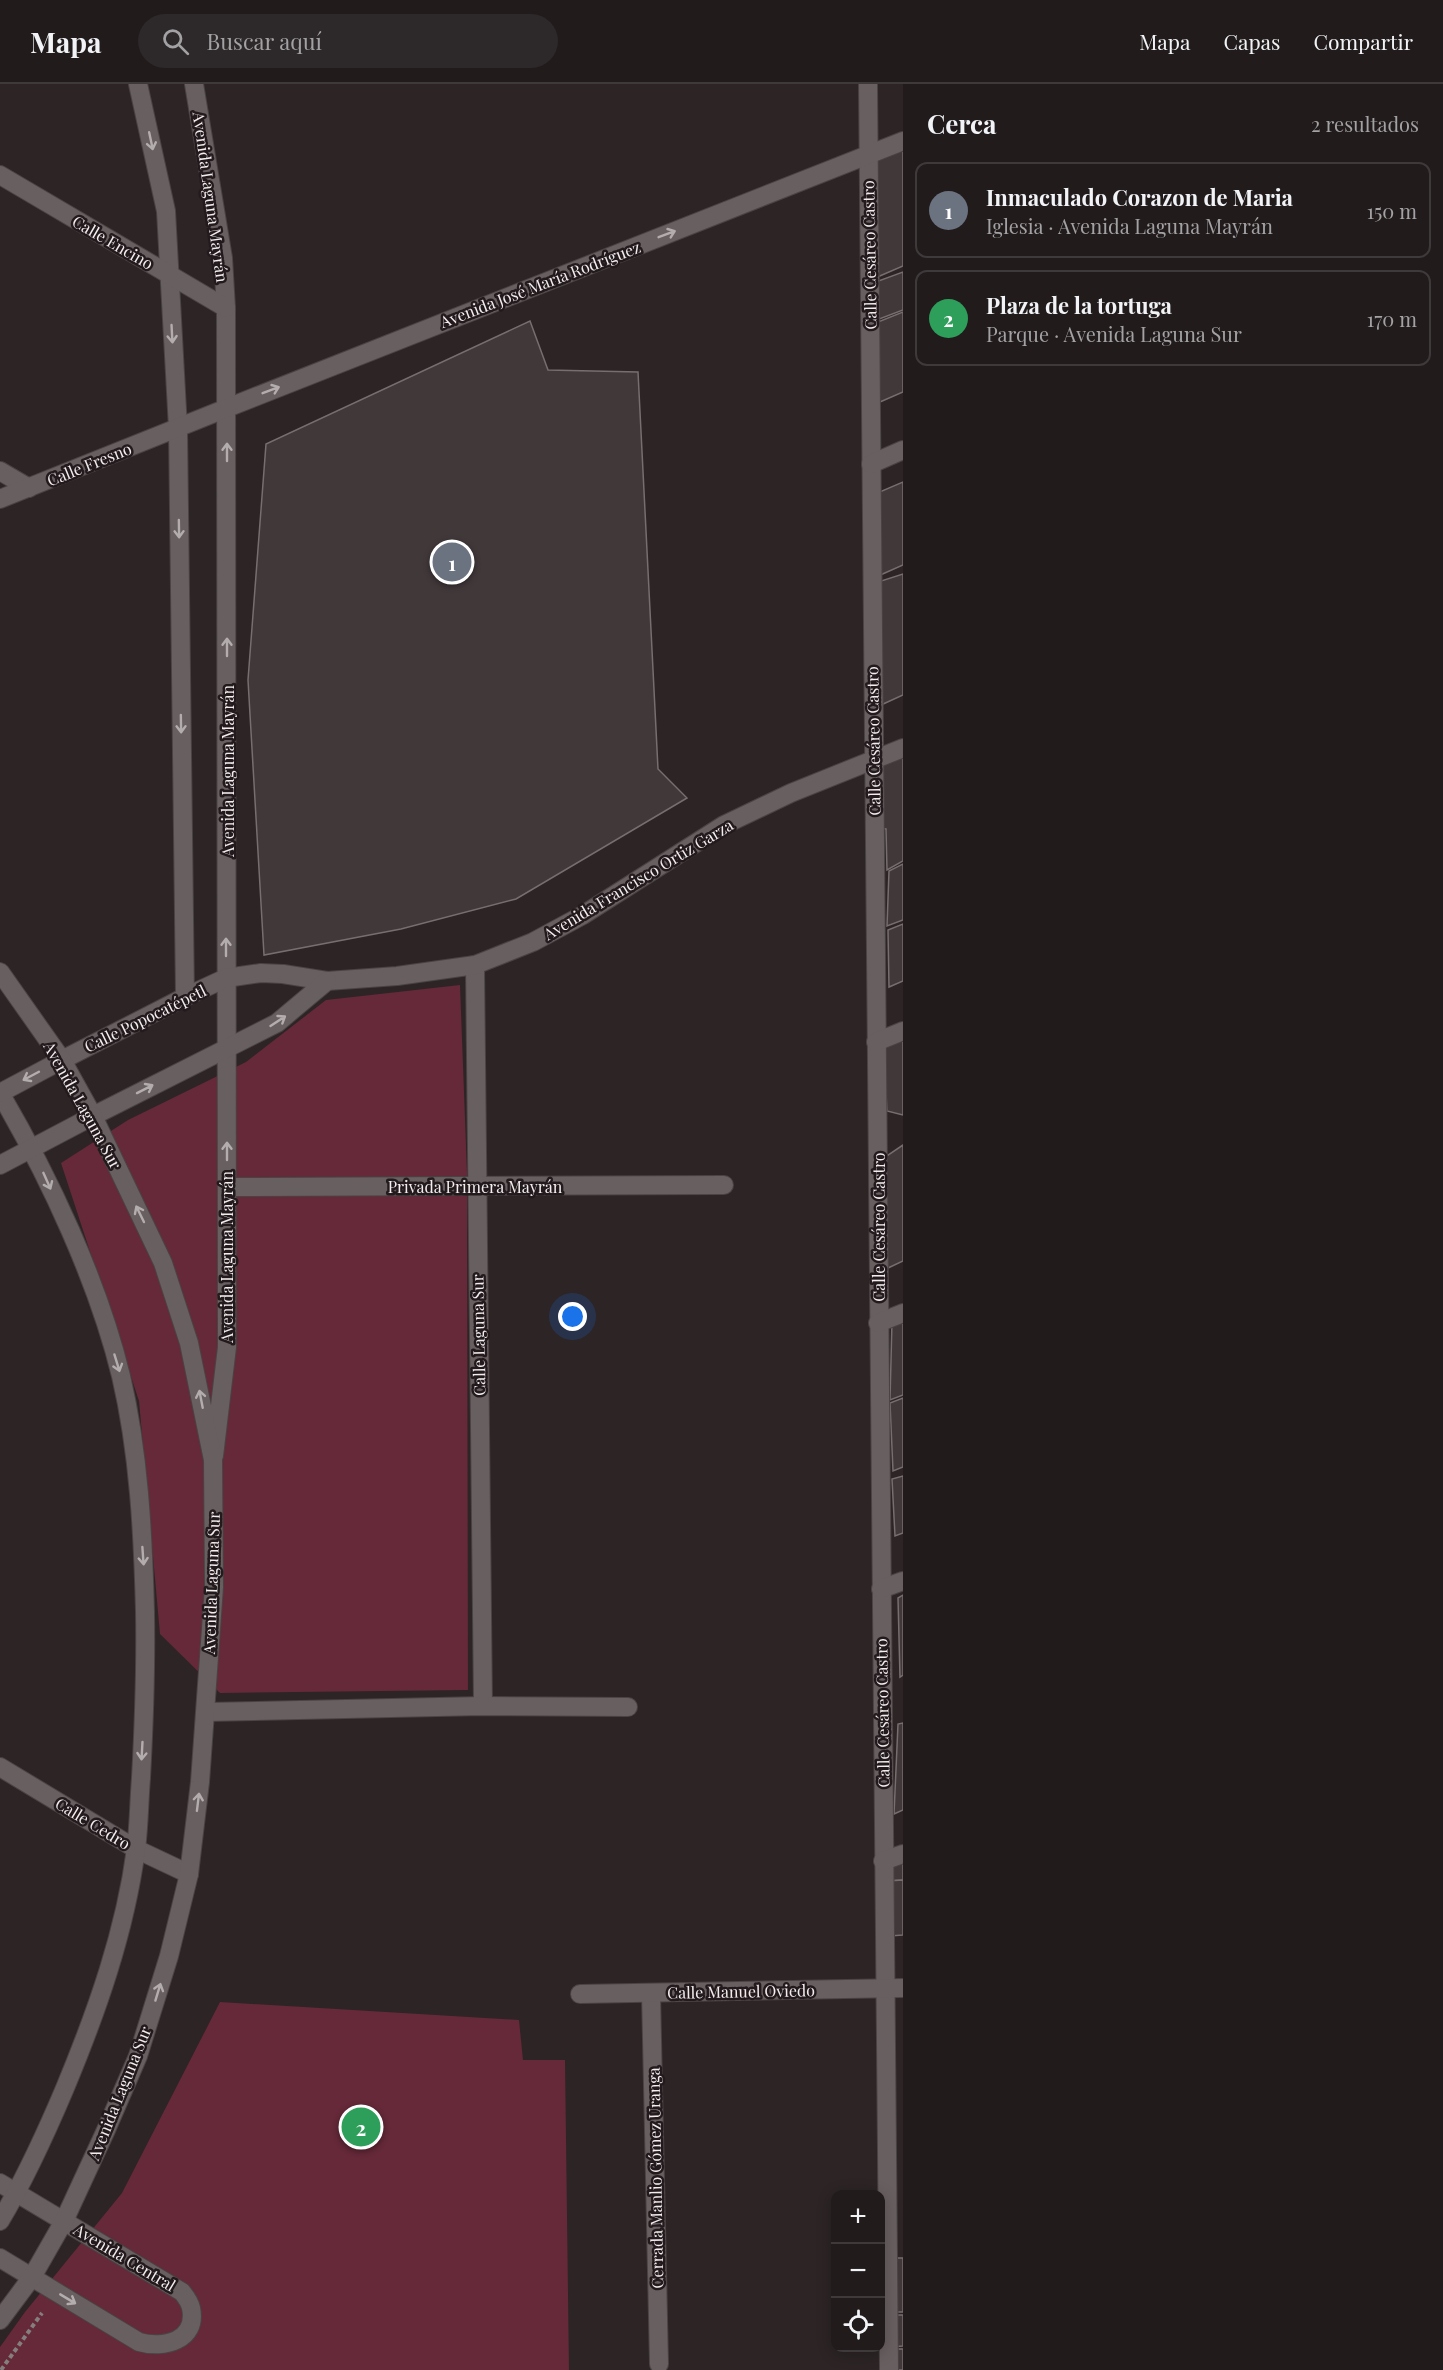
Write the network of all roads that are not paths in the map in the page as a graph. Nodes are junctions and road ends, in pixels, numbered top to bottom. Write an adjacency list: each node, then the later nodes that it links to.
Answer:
1 (138, 84): 7 (street, one-way to 7)
2 (194, 84): 8 (street, Avenida Laguna Mayrán)
3 (868, 84): 5 (street, Calle Cesáreo Castro)
4 (903, 141): 5 (street, Avenida José María Rodríguez)
5 (868, 155): 9 (street, Avenida José María Rodríguez, one-way to 5); 12 (street, Calle Cesáreo Castro)
6 (0, 176): 7 (street, Calle Encino)
7 (168, 274): 8 (street, Calle Encino); 10 (street, one-way to 10)
8 (226, 308): 9 (street, Avenida Laguna Mayrán)
9 (227, 408): 10 (street, Avenida José María Rodríguez); 20 (street, Avenida Laguna Mayrán, one-way to 9)
10 (178, 429): 14 (street, Calle Fresno); 22 (street, one-way to 22)
11 (903, 450): 12 (street)
12 (871, 464): 17 (street, Calle Cesáreo Castro)
13 (0, 471): 14 (street)
14 (29, 488): 15 (street, Calle Fresno)
15 (0, 499)
16 (903, 748): 17 (street, Avenida Francisco Ortiz Garza)
17 (874, 760): 18 (street, Avenida Francisco Ortiz Garza); 24 (street, Calle Cesáreo Castro)
18 (475, 965): 21 (street, Avenida Francisco Ortiz Garza); 32 (street, Calle Laguna Sur)
19 (0, 972): 26 (street, Avenida Laguna Sur)
20 (226, 978): 21 (street, Avenida Francisco Ortiz Garza); 22 (street, Calle Popocatépetl); 25 (street, Avenida Laguna Mayrán)
21 (327, 981): 25 (street, one-way to 21)
22 (185, 997): 26 (street, Calle Popocatépetl)
23 (903, 1031): 24 (street)
24 (876, 1042): 35 (street, Calle Cesáreo Castro)
25 (227, 1048): 28 (street, one-way to 25); 33 (street, Avenida Laguna Mayrán, one-way to 25)
26 (62, 1060): 27 (street, Calle Popocatépetl, one-way to 27); 28 (street, Avenida Laguna Sur)
27 (0, 1093): 29 (street)
28 (93, 1116): 29 (street); 36 (street, Avenida Laguna Sur, one-way to 28)
29 (32, 1148): 30 (street); 43 (street, one-way to 43)
30 (0, 1165)
31 (724, 1185): 32 (street, Privada Primera Mayrán)
32 (476, 1186): 33 (street, Privada Primera Mayrán); 39 (street, Calle Laguna Sur)
33 (227, 1187): 36 (street, Avenida Laguna Mayrán)
34 (903, 1313): 35 (street)
35 (878, 1323): 38 (street, Calle Cesáreo Castro)
36 (213, 1461): 41 (street, Avenida Laguna Sur)
37 (903, 1581): 38 (street)
38 (880, 1589): 45 (street, Calle Cesáreo Castro)
39 (483, 1706): 40 (street); 41 (street)
40 (628, 1707)
41 (206, 1712): 46 (street, Avenida Laguna Sur, one-way to 41)
42 (0, 1767): 43 (street, Calle Cedro)
43 (136, 1849): 46 (street, Calle Cedro); 52 (street)
44 (903, 1854): 45 (street)
45 (883, 1861): 47 (street, Calle Cesáreo Castro)
46 (189, 1874): 54 (street, Avenida Laguna Sur, one-way to 46)
47 (885, 1988): 48 (street, Calle Manuel Oviedo); 49 (street, Calle Manuel Oviedo); 59 (street, Calle Cesáreo Castro)
48 (903, 1988)
49 (651, 1993): 50 (street, Calle Manuel Oviedo); 58 (street, Cerrada Manlio Gómez Uranga)
50 (580, 1994)
51 (0, 2183): 52 (street, Avenida Central)
52 (17, 2193): 53 (street); 54 (street, Avenida Central)
53 (0, 2221)
54 (64, 2221): 56 (street, Avenida Laguna Sur); 56 (street, Avenida Central, one-way to 54)
55 (0, 2258): 56 (street, Avenida Central)
56 (32, 2277): 57 (street, Avenida Laguna Sur)
57 (0, 2320)
58 (659, 2364)
59 (889, 2370)

